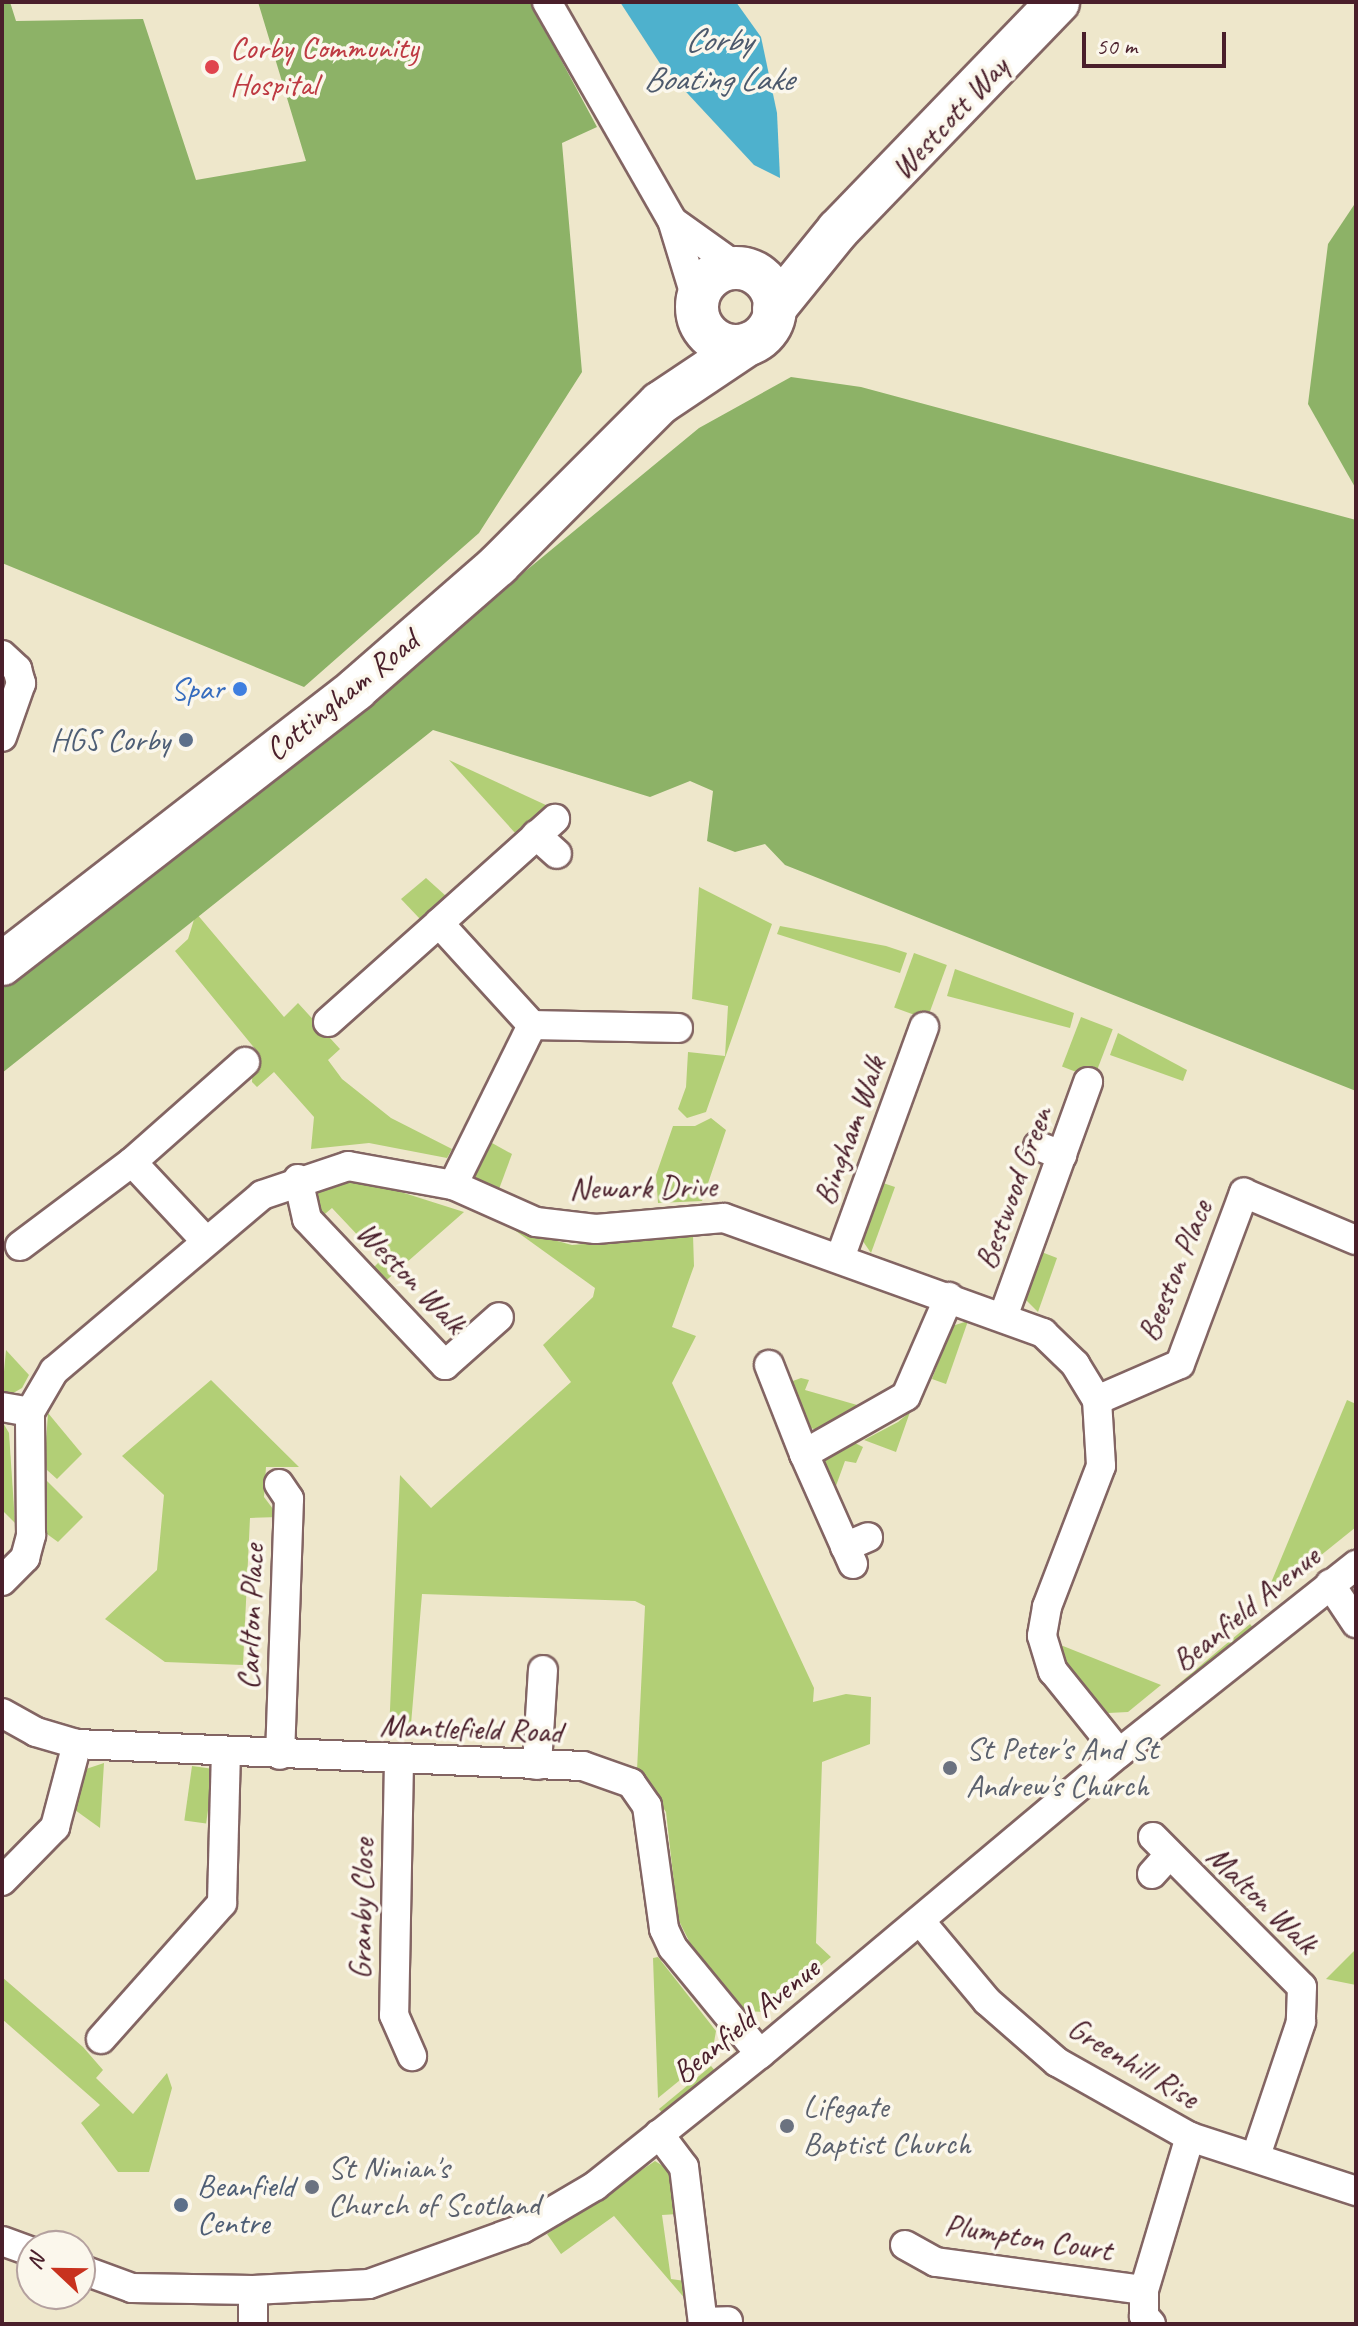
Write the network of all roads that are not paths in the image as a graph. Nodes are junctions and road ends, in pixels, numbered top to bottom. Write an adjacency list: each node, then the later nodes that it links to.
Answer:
1 (547, 2): 3 (street)
2 (1058, 2): 4 (highway, Westcott Way)
3 (672, 220): 5 (street); 6 (street)
4 (838, 230): 5 (highway, Westcott Way); 7 (highway, Westcott Way)
5 (741, 268): 6 (highway); 7 (highway)
6 (697, 304): 8 (highway); 9 (highway, Cottingham Road)
7 (774, 309): 8 (highway)
8 (748, 344): 9 (highway, Cottingham Road)
9 (660, 403): 14 (highway, Cottingham Road)
10 (2, 655): 11 (street)
11 (2, 737)
12 (549, 836): 13 (street)
13 (439, 923): 15 (street); 16 (street)
14 (2, 964)
15 (328, 1022)
16 (532, 1025): 17 (street); 23 (street)
17 (678, 1027)
18 (924, 1027): 27 (street, Bingham Walk)
19 (240, 1074): 21 (street)
20 (1088, 1082): 30 (street, Bestwood Green)
21 (132, 1162): 25 (street); 26 (street)
22 (298, 1179): 23 (street, Newark Drive); 25 (street, Newark Drive); 29 (street, Weston Walk)
23 (453, 1185): 27 (street, Newark Drive)
24 (1356, 1240): 32 (street, Beeston Place)
25 (206, 1241): 34 (street, Newark Drive)
26 (20, 1246)
27 (840, 1258): 28 (street, Newark Drive)
28 (949, 1297): 30 (street, Newark Drive); 35 (street)
29 (499, 1317)
30 (1003, 1317): 32 (street, Newark Drive)
31 (769, 1365): 35 (street)
32 (1097, 1400): 46 (street, Newark Drive)
33 (2, 1407): 34 (street)
34 (30, 1412): 39 (street)
35 (804, 1454): 37 (street)
36 (279, 1484): 47 (street, Carlton Place)
37 (855, 1549)
38 (1356, 1565): 40 (street, Beanfield Avenue)
39 (2, 1581)
40 (1330, 1584): 41 (street); 46 (street, Beanfield Avenue)
41 (1356, 1623)
42 (534, 1687): 49 (street)
43 (2, 1713): 44 (street, Mantlefield Road)
44 (77, 1744): 45 (street, Mantlefield Road); 51 (street)
45 (226, 1751): 47 (street, Mantlefield Road); 53 (street)
46 (1119, 1753): 52 (street, Beanfield Avenue)
47 (280, 1755): 48 (street, Mantlefield Road)
48 (399, 1761): 49 (street, Mantlefield Road); 55 (street, Granby Close)
49 (537, 1765): 54 (street, Mantlefield Road)
50 (1158, 1855): 58 (street, Malton Walk)
51 (2, 1881)
52 (921, 1922): 54 (street, Beanfield Avenue); 57 (street, Greenhill Rise)
53 (101, 2039)
54 (760, 2054): 56 (street, Beanfield Avenue)
55 (412, 2056)
56 (659, 2134): 62 (street, Beanfield Avenue); 64 (street)
57 (1190, 2137): 58 (street, Greenhill Rise); 63 (street)
58 (1256, 2156): 59 (street, Greenhill Rise)
59 (1356, 2191)
60 (905, 2245): 63 (street, Plumpton Court)
61 (96, 2275): 62 (street, Beanfield Avenue)
62 (253, 2290): 65 (street)
63 (1144, 2290): 66 (street)
64 (712, 2322)
65 (253, 2324)
66 (1151, 2324)

